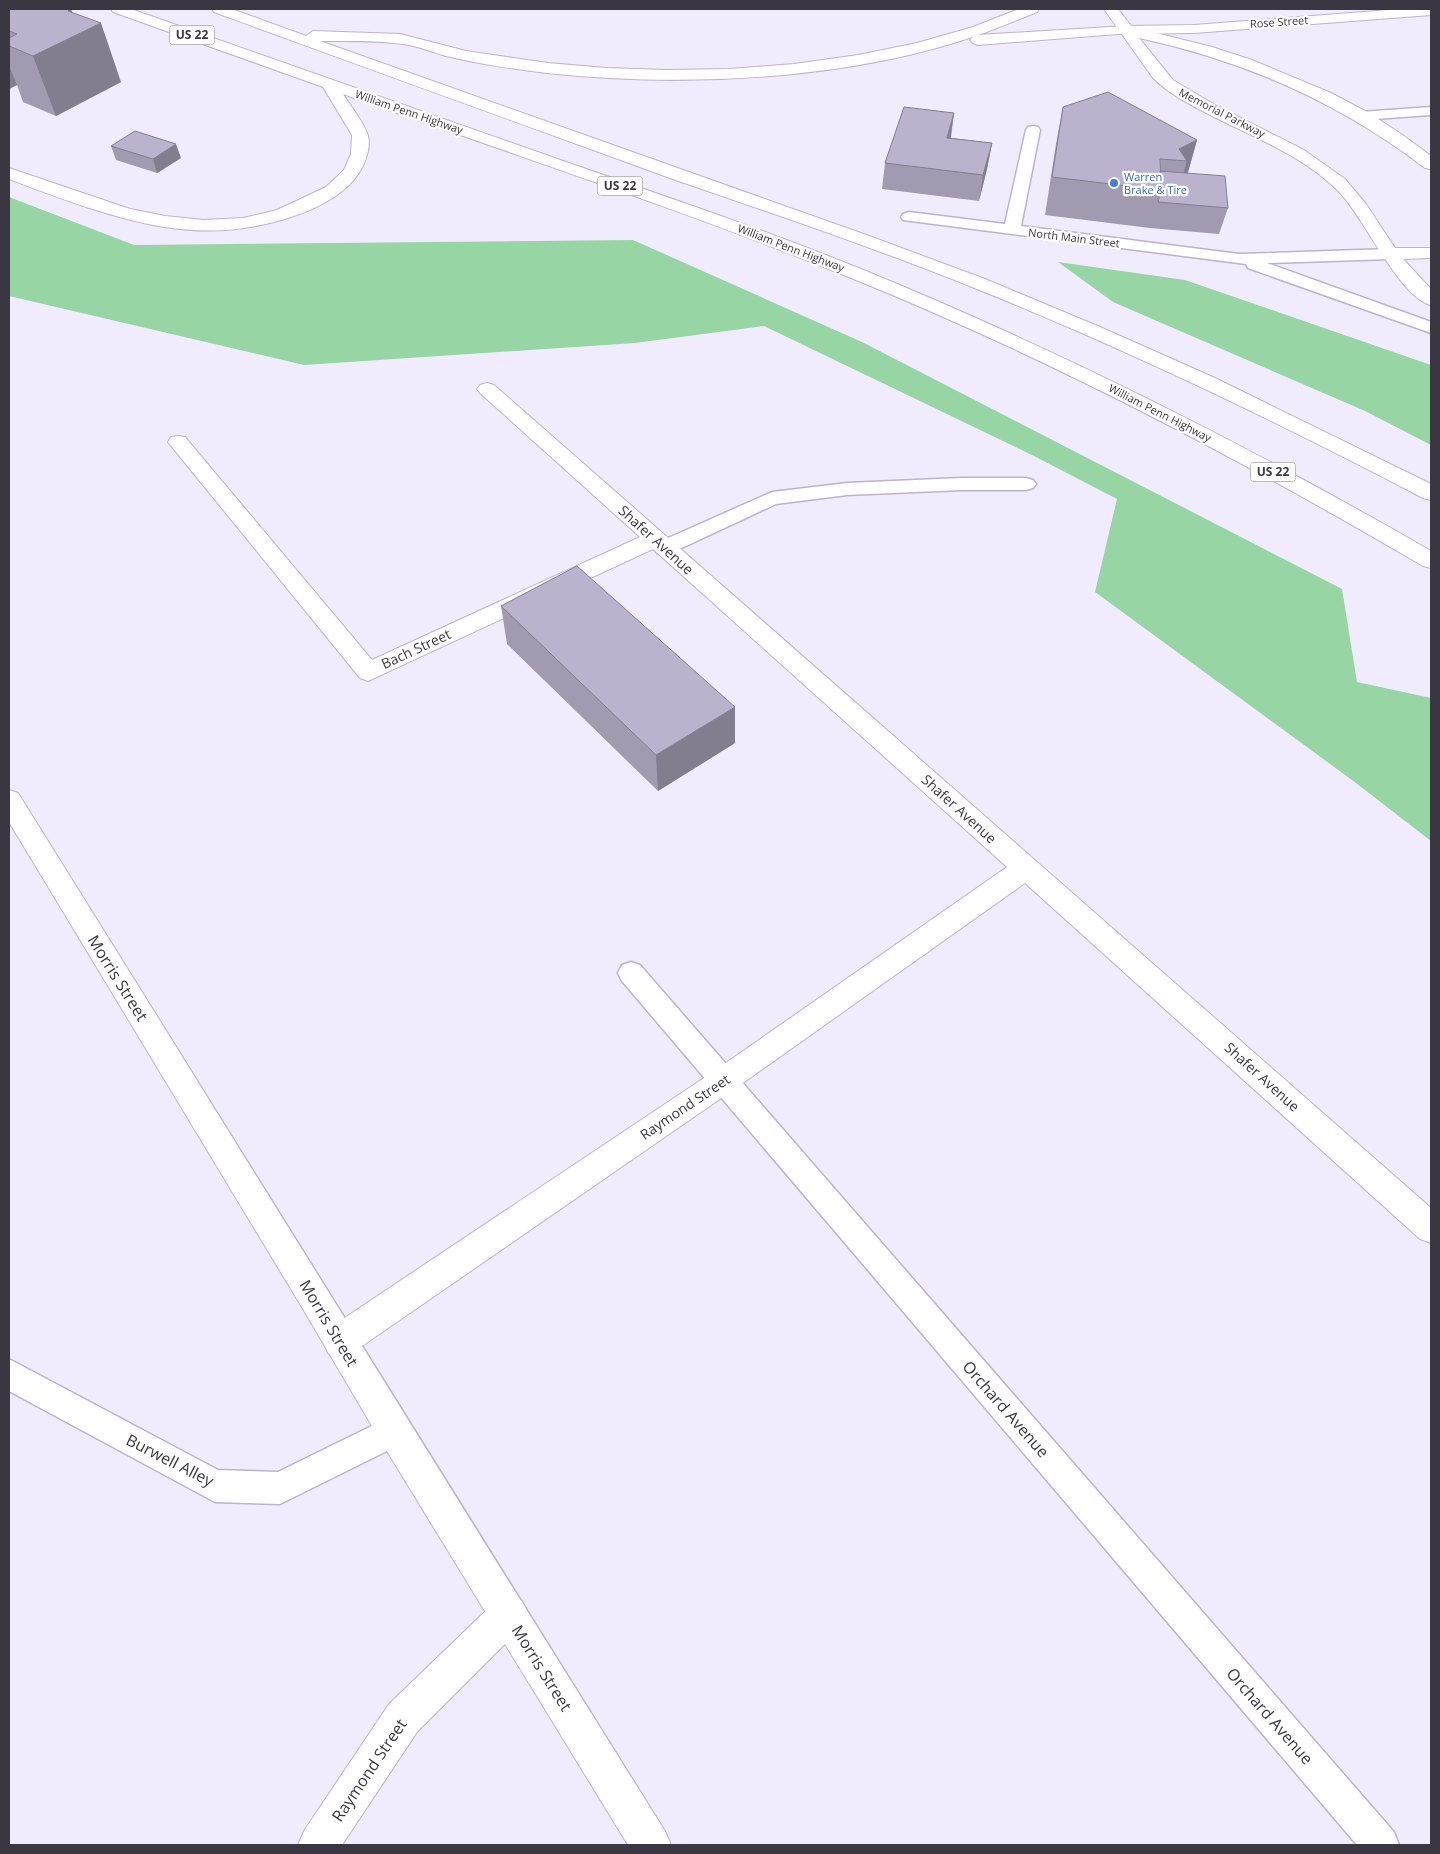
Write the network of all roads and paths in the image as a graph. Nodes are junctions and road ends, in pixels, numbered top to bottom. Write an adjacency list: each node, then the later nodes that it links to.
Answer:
1 (118, 9): 9 (main road, William Penn Highway / US 22)
2 (219, 9): 7 (main road, US 22)
3 (1032, 9): 8 (main road)
4 (1111, 9): 6 (main road, Memorial Parkway)
5 (1431, 11): 6 (main road, Rose Street)
6 (1126, 30): 8 (main road); 11 (main road); 18 (main road, Memorial Parkway)
7 (291, 36): 8 (main road); 25 (main road, US 22)
8 (934, 43)
9 (329, 84): 14 (main road); 27 (main road, William Penn Highway / US 22)
10 (1431, 111): 11 (lane)
11 (1361, 116): 13 (main road)
12 (1033, 130): 16 (lane)
13 (1431, 164)
14 (9, 173)
15 (909, 217): 16 (lane, North Main Street)
16 (1012, 230): 19 (lane, North Main Street)
17 (1431, 253): 18 (main road)
18 (1390, 254): 19 (lane); 20 (main road, Memorial Parkway)
19 (1239, 259): 21 (lane)
20 (1431, 299)
21 (1431, 328)
22 (487, 389): 26 (main road, Shafer Avenue)
23 (178, 442): 26 (main road, Bach Street)
24 (1026, 484): 26 (lane)
25 (1431, 492)
26 (659, 543): 29 (main road, Shafer Avenue)
27 (1431, 561)
28 (9, 800): 33 (main road, Morris Street)
29 (1026, 868): 31 (main road, Raymond Street); 32 (main road, Shafer Avenue)
30 (631, 974): 31 (lane, Orchard Avenue)
31 (723, 1081): 33 (main road, Raymond Street); 39 (lane, Orchard Avenue)
32 (1431, 1228)
33 (340, 1341): 35 (main road, Morris Street)
34 (9, 1374): 35 (lane, Burwell Alley)
35 (394, 1431): 36 (main road, Morris Street)
36 (509, 1614): 37 (main road, Raymond Street); 38 (main road, Morris Street)
37 (318, 1845)
38 (651, 1845)
39 (1381, 1845)

